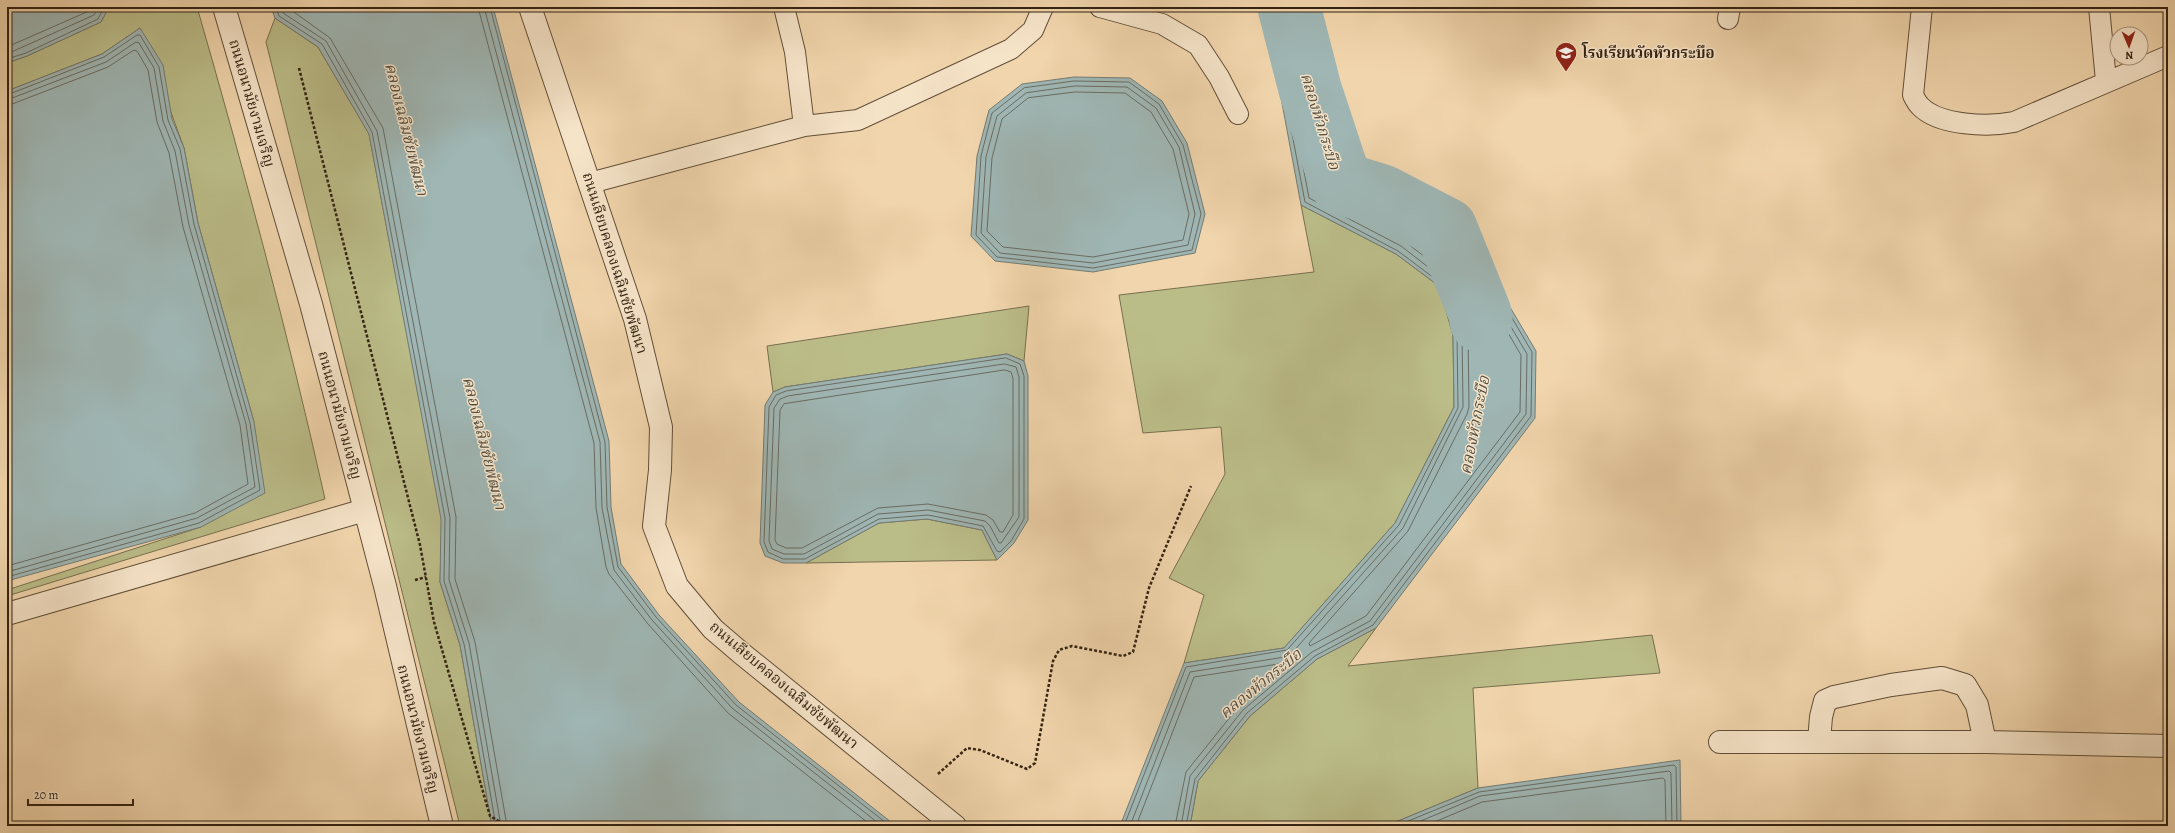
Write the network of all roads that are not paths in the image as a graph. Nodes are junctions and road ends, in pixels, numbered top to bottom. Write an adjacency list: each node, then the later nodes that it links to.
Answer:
1 (224, 7): 13 (street, ถนนอนามัยงามเจริญ)
2 (530, 7): 12 (street, ถนนเลียบคลองเฉลิมชัยพัฒนา)
3 (784, 7): 11 (lane)
4 (1043, 7): 11 (lane)
5 (1100, 7): 10 (lane)
6 (1922, 7): 9 (lane)
7 (2099, 7): 9 (lane)
8 (2168, 56): 9 (lane)
9 (2106, 81)
10 (1238, 114)
11 (804, 126): 12 (lane)
12 (590, 183): 20 (street, ถนนเลียบคลองเฉลิมชัยพัฒนา)
13 (365, 510): 14 (street); 19 (street, ถนนอนามัยงามเจริญ)
14 (7, 614)
15 (1819, 741): 16 (street); 17 (street); 17 (street)
16 (1720, 742)
17 (1985, 742): 18 (street)
18 (2168, 746)
19 (442, 826)
20 (955, 826)

